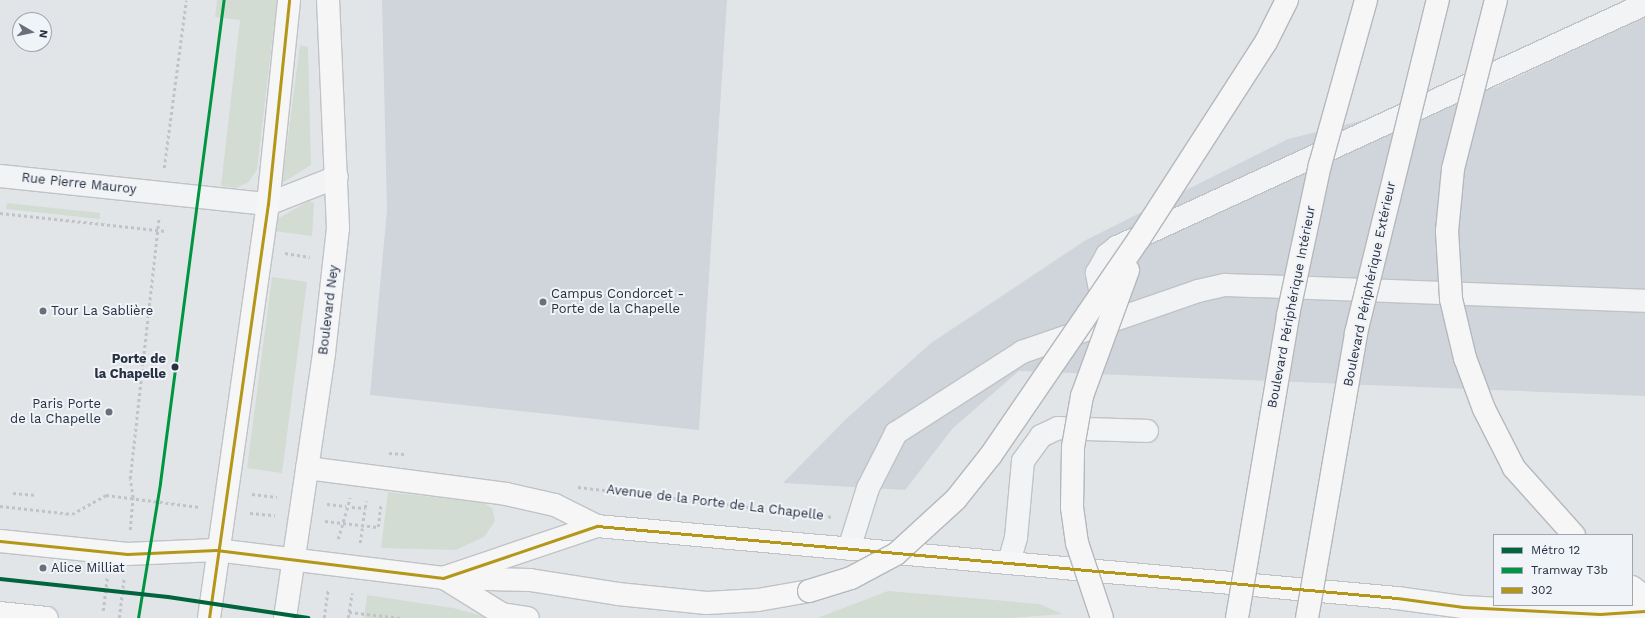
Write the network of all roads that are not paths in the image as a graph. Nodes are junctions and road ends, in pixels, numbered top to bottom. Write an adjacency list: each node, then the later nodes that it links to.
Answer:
1 (289, 0): 10 (main road)
2 (328, 0): 9 (main road, Boulevard Ney)
3 (1287, 0): 11 (main road, bridge)
4 (1366, 0): 35 (main road, Boulevard Périphérique Intérieur, bridge)
5 (1438, 0): 36 (main road, Boulevard Périphérique Extérieur, bridge)
6 (1496, 0): 17 (main road, bridge)
7 (1645, 4): 13 (street)
8 (0, 176): 10 (street, Rue Pierre Mauroy)
9 (337, 177): 10 (street); 15 (main road, Boulevard Ney)
10 (268, 204): 20 (main road)
11 (1139, 239): 23 (main road, bridge); 34 (main road, bridge)
12 (1645, 301): 13 (street)
13 (1107, 322): 19 (street)
14 (1147, 431): 22 (street)
15 (307, 468): 16 (main road); 21 (main road, Boulevard Ney)
16 (597, 526): 19 (main road); 23 (main road)
17 (1573, 534)
18 (0, 541): 20 (main road)
19 (849, 549): 22 (main road)
20 (216, 550): 21 (main road); 31 (main road)
21 (293, 560): 23 (main road); 32 (main road, Boulevard Ney)
22 (1009, 562): 27 (main road)
23 (443, 578): 33 (main road)
24 (1633, 588): 25 (main road)
25 (1640, 606): 29 (main road)
26 (0, 612): 30 (main road)
27 (1475, 613): 28 (main road)
28 (1514, 614): 29 (main road)
29 (1590, 615)
30 (47, 618)
31 (209, 618)
32 (285, 618)
33 (528, 618)
34 (1102, 618)
35 (1237, 618)
36 (1307, 618)

